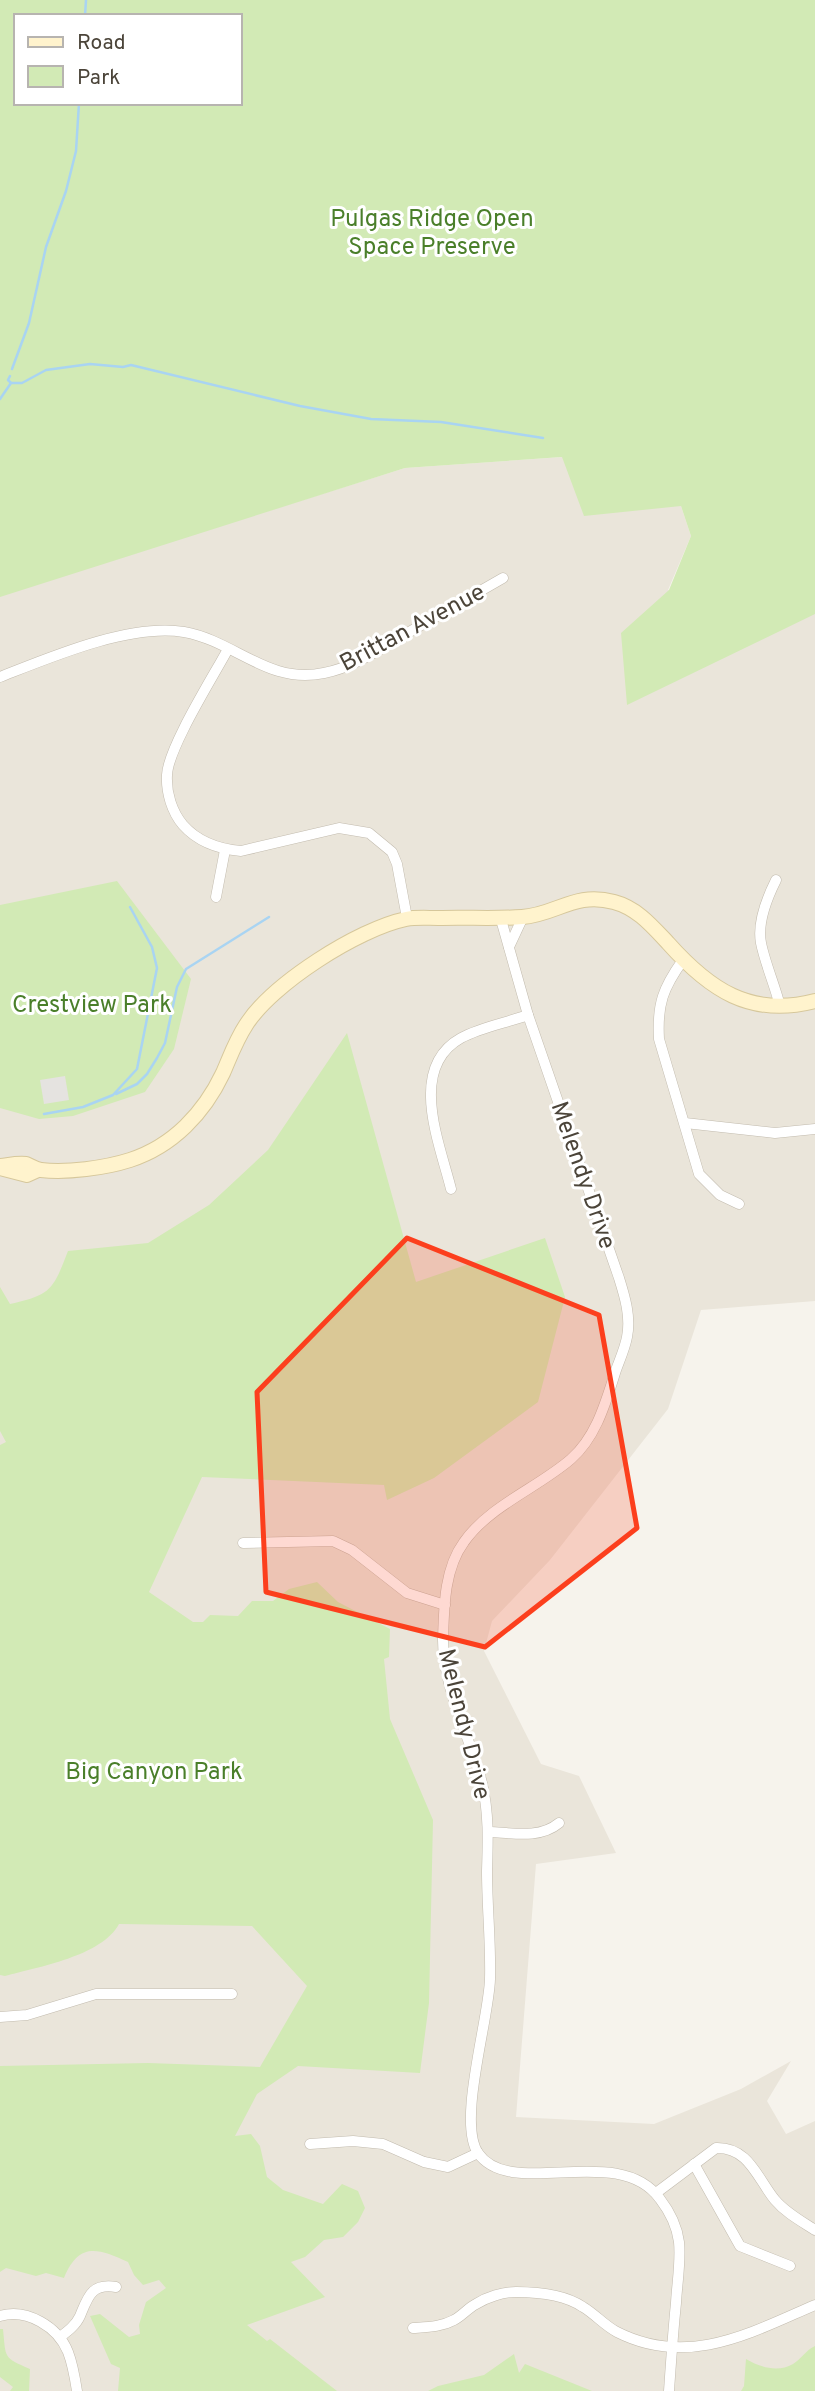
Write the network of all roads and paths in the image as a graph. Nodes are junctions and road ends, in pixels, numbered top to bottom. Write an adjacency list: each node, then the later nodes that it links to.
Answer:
1 (503, 578): 2 (street, Brittan Avenue)
2 (228, 649): 3 (street, Brittan Avenue); 4 (street)
3 (0, 677)
4 (225, 850): 6 (street); 9 (street)
5 (776, 880): 13 (street)
6 (216, 897)
7 (500, 916): 8 (street); 9 (street); 10 (street, Melendy Drive)
8 (523, 917): 10 (street); 11 (street)
9 (407, 918): 17 (street)
10 (509, 947): 14 (street, Melendy Drive)
11 (683, 960): 13 (street); 15 (street)
12 (815, 1002): 13 (street)
13 (780, 1006)
14 (528, 1015): 18 (street); 21 (street, Melendy Drive)
15 (685, 1123): 16 (street); 19 (street)
16 (815, 1129)
17 (0, 1167)
18 (451, 1189)
19 (739, 1204)
20 (243, 1544): 21 (street)
21 (445, 1605): 23 (street, Melendy Drive)
22 (559, 1823): 23 (street)
23 (490, 1832): 27 (street, Melendy Drive)
24 (232, 1994): 25 (street)
25 (0, 2017)
26 (310, 2144): 27 (street)
27 (478, 2153): 29 (street)
28 (694, 2164): 29 (street); 30 (street); 31 (street)
29 (656, 2193): 37 (street)
30 (815, 2230)
31 (790, 2266)
32 (116, 2287): 36 (street)
33 (815, 2305): 37 (street)
34 (0, 2316): 36 (street)
35 (413, 2328): 37 (street)
36 (60, 2337): 38 (street)
37 (672, 2346): 39 (street)
38 (76, 2391)
39 (669, 2391)

